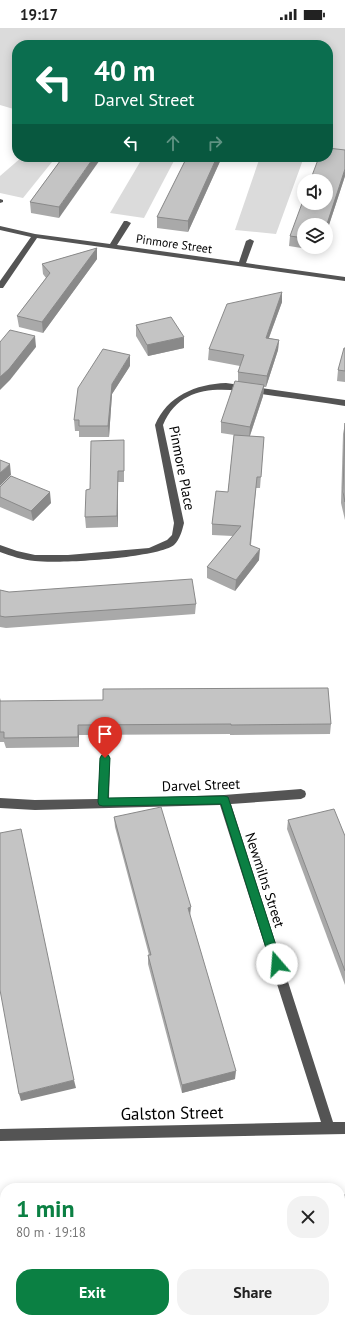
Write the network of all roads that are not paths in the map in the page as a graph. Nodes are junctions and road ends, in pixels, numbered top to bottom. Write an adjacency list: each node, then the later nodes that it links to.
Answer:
1 (127, 223): 5 (street)
2 (0, 228): 3 (street, Pinmore Street)
3 (35, 236): 5 (street, Pinmore Street); 8 (street)
4 (250, 241): 6 (street)
5 (112, 247): 6 (street, Pinmore Street)
6 (242, 264): 7 (street, Pinmore Street)
7 (345, 279)
8 (0, 286)
9 (345, 403): 10 (street, Pinmore Place)
10 (0, 548)
11 (105, 758): 14 (street)
12 (301, 794): 13 (street, Darvel Street)
13 (224, 800): 14 (street, Darvel Street); 16 (street, Newmilns Street)
14 (103, 802): 15 (street, Darvel Street)
15 (0, 803)
16 (329, 1128): 17 (street, Galston Street); 18 (street, Galston Street)
17 (345, 1128)
18 (0, 1135)

